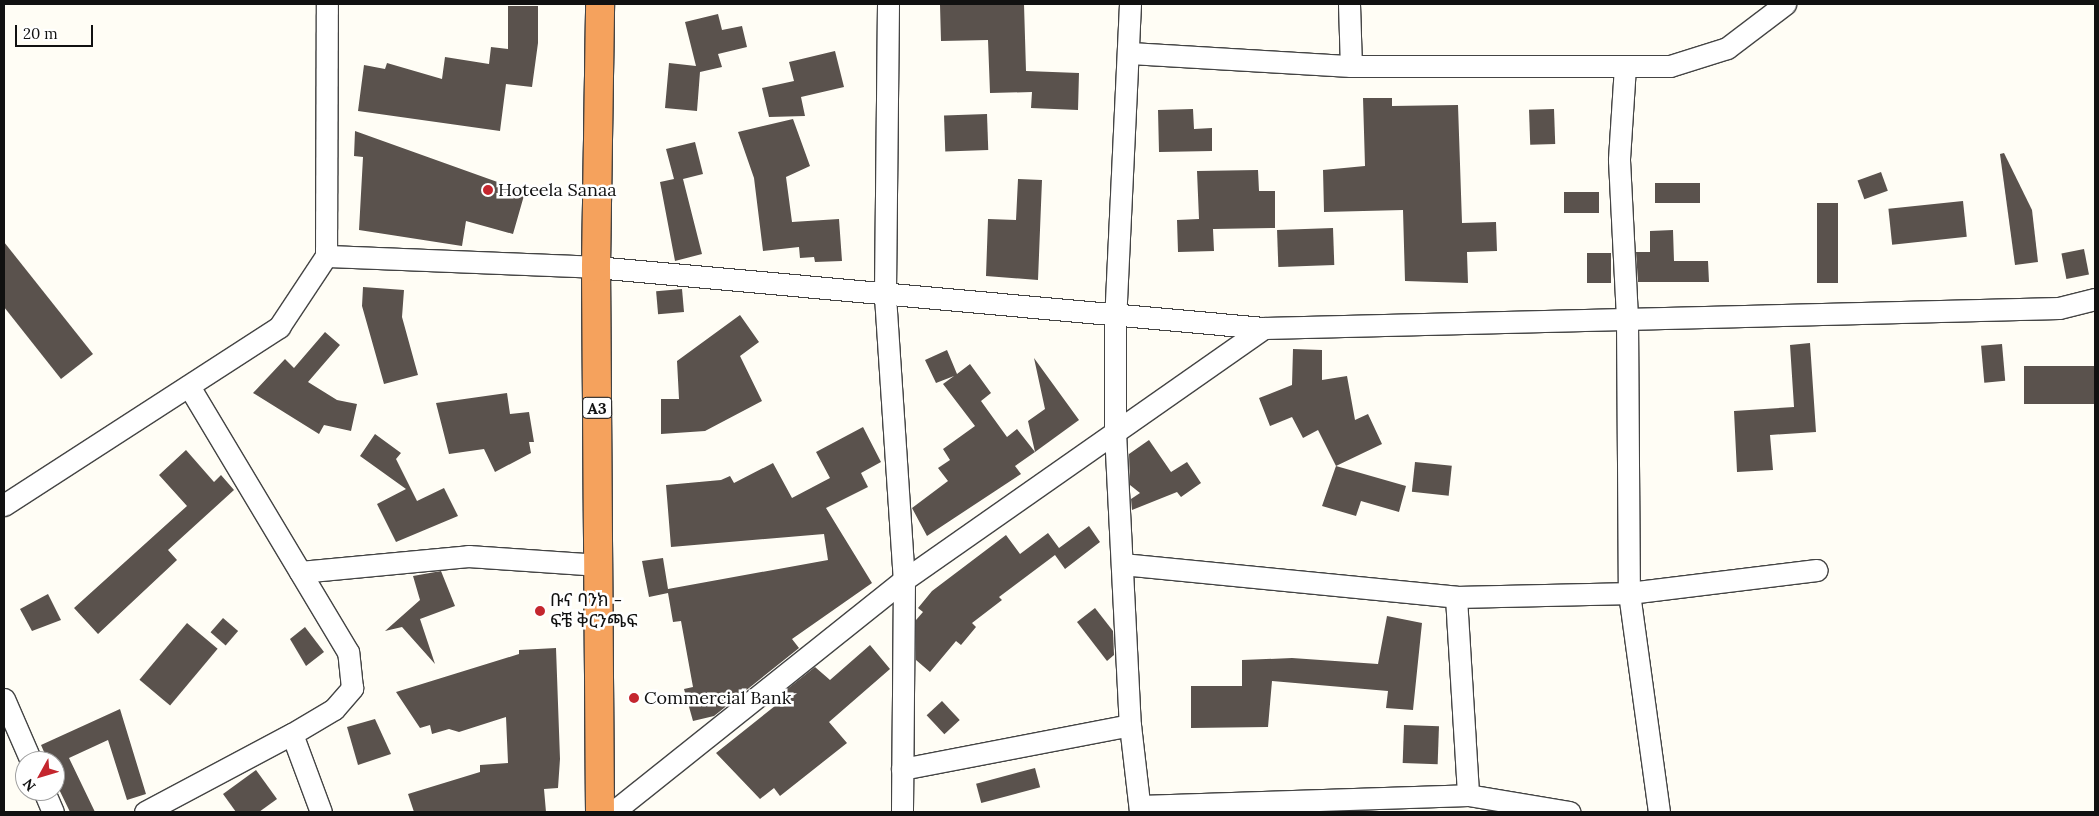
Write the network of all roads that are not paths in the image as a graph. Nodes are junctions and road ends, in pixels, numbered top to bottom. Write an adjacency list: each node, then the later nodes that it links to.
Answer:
1 (327, 4): 10 (street)
2 (600, 4): 11 (highway, A3)
3 (888, 4): 12 (street)
4 (1130, 4): 7 (street)
5 (1349, 4): 8 (street)
6 (1785, 4): 9 (street)
7 (1130, 53): 8 (street); 14 (street)
8 (1351, 66): 9 (street)
9 (1625, 66): 15 (street)
10 (326, 256): 11 (street); 17 (street)
11 (596, 267): 12 (street); 21 (highway, A3)
12 (885, 296): 14 (street); 24 (street)
13 (2095, 299): 15 (street)
14 (1116, 316): 16 (street); 18 (street)
15 (1627, 320): 16 (street); 25 (street)
16 (1264, 328): 18 (street)
17 (189, 386): 19 (street); 23 (street)
18 (1115, 432): 20 (street); 24 (street)
19 (4, 505)
20 (1122, 564): 26 (street); 28 (street)
21 (600, 565): 23 (street); 36 (highway, A3)
22 (1816, 570): 25 (street)
23 (300, 572): 29 (street)
24 (904, 580): 31 (street); 37 (street)
25 (1629, 592): 26 (street); 40 (street)
26 (1456, 597): 32 (street)
27 (4, 699): 30 (street)
28 (1130, 725): 31 (street); 33 (street)
29 (292, 734): 34 (street); 35 (street)
30 (27, 751)
31 (902, 769): 38 (street)
32 (1468, 795): 33 (street); 39 (street)
33 (1140, 809)
34 (145, 812)
35 (321, 812)
36 (600, 812)
37 (613, 812)
38 (902, 812)
39 (1570, 812)
40 (1659, 812)

